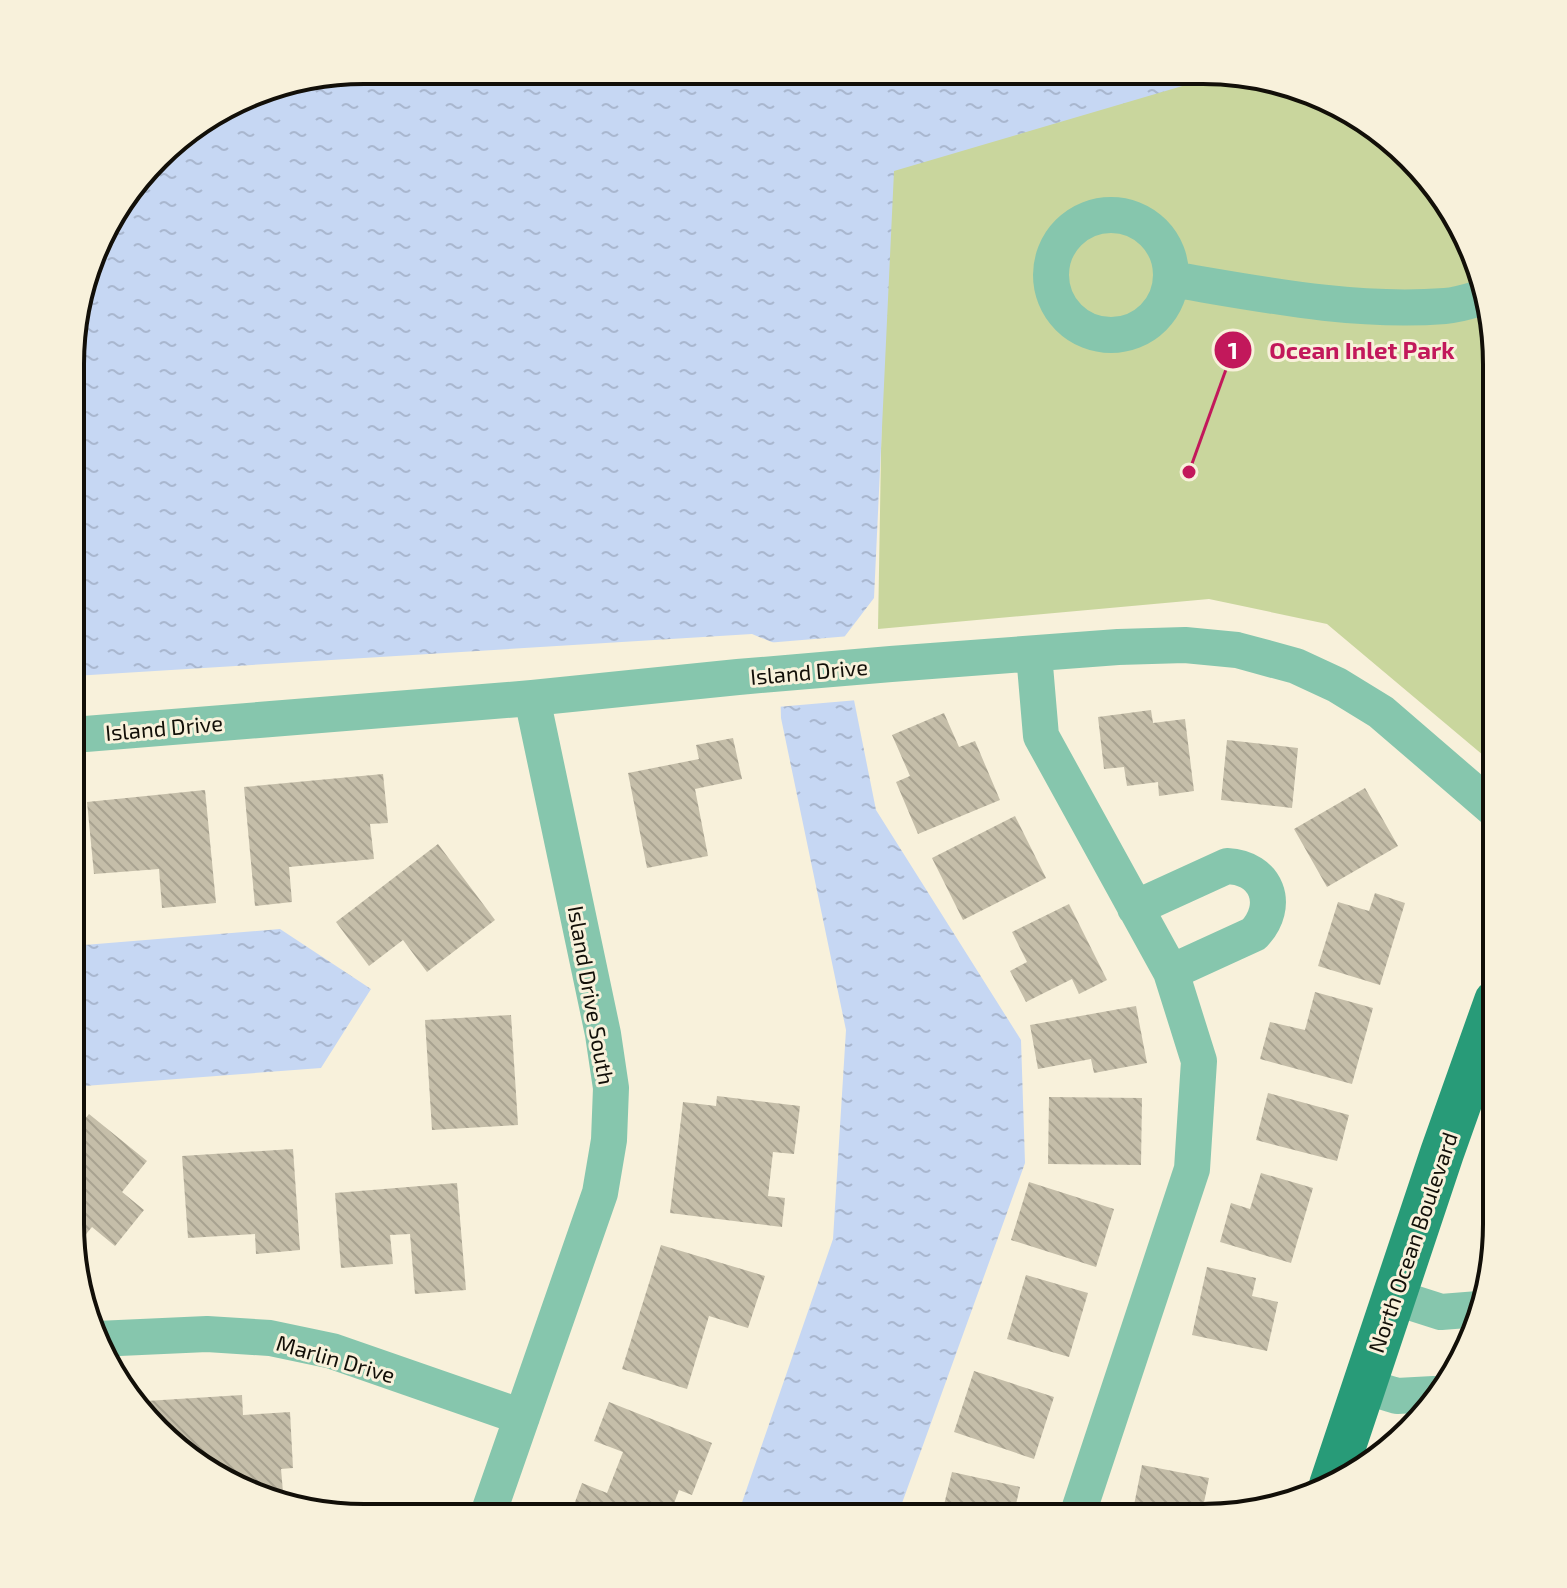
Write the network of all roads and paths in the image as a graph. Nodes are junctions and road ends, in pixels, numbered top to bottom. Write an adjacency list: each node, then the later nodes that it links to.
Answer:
1 (1171, 279): 2 (street)
2 (1475, 299)
3 (1034, 654): 4 (street, Island Drive); 6 (street, Island Drive); 7 (street)
4 (532, 698): 5 (street, Island Drive); 15 (street, Island Drive South)
5 (84, 734)
6 (1482, 799)
7 (1135, 908): 8 (street); 8 (street)
8 (1171, 972): 18 (street)
9 (1482, 1040): 10 (main road, North Ocean Boulevard)
10 (1394, 1297): 11 (street); 13 (main road, North Ocean Boulevard)
11 (1469, 1310)
12 (109, 1338): 15 (street, Marlin Drive)
13 (1364, 1386): 14 (street); 16 (main road, North Ocean Boulevard)
14 (1425, 1394)
15 (522, 1417): 17 (street, Island Drive South)
16 (1336, 1470)
17 (492, 1503)
18 (1081, 1503)

